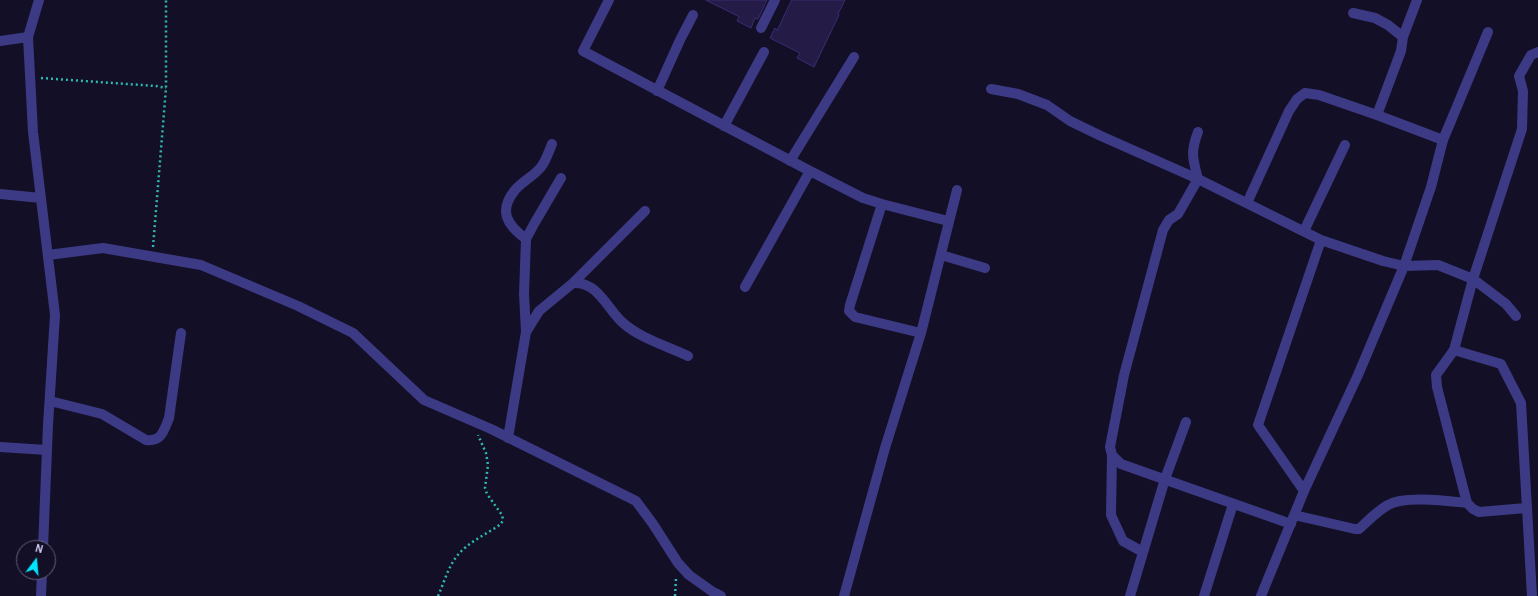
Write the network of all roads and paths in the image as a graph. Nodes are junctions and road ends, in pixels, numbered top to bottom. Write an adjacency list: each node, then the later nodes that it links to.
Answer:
1 (39, 0): 10 (street)
2 (166, 0): 17 (path)
3 (609, 0): 19 (street)
4 (775, 0): 8 (street)
5 (1417, 0): 11 (street)
6 (1353, 13): 11 (street)
7 (694, 15): 19 (street)
8 (761, 28)
9 (1488, 32): 23 (street)
10 (28, 37): 12 (street); 16 (street)
11 (1403, 37): 20 (street)
12 (0, 42)
13 (764, 52): 21 (street)
14 (1538, 52): 45 (street)
15 (854, 57): 26 (street)
16 (30, 77): 17 (path); 32 (street)
17 (166, 88): 42 (path)
18 (991, 89): 29 (street)
19 (657, 91): 21 (street)
20 (1377, 114): 23 (street); 33 (street)
21 (724, 126): 26 (street)
22 (1198, 132): 29 (street)
23 (1443, 140): 43 (street)
24 (552, 144): 38 (street)
25 (1346, 145): 37 (street)
26 (790, 161): 27 (street)
27 (810, 171): 34 (street); 47 (street)
28 (561, 178): 38 (street)
29 (1198, 179): 33 (street); 60 (street)
30 (957, 190): 36 (street)
31 (0, 194): 32 (street)
32 (41, 198): 40 (street)
33 (1247, 203): 37 (street)
34 (882, 204): 36 (street); 50 (street)
35 (645, 211): 46 (street)
36 (948, 221): 41 (street)
37 (1304, 231): 39 (street)
38 (526, 239): 49 (street)
39 (1322, 240): 43 (street); 62 (street)
40 (48, 255): 42 (street); 54 (street)
41 (941, 255): 44 (street); 50 (street)
42 (152, 256): 55 (street)
43 (1404, 266): 45 (street); 62 (street)
44 (985, 268)
45 (1473, 279): 48 (street); 52 (street)
46 (573, 283): 49 (street); 53 (street)
47 (745, 287)
48 (1516, 316)
49 (526, 332): 57 (street)
50 (921, 333): 73 (street)
51 (181, 334): 54 (street)
52 (1454, 350): 63 (street); 65 (street)
53 (688, 356)
54 (50, 401): 59 (street)
55 (471, 421): 57 (street); 71 (path)
56 (1186, 422): 61 (street)
57 (508, 438): 72 (street)
58 (0, 447): 59 (street)
59 (47, 450): 67 (street)
60 (1112, 455): 61 (street); 68 (street)
61 (1165, 479): 64 (street); 68 (street)
62 (1304, 492): 66 (street)
63 (1467, 503): 65 (street); 66 (street)
64 (1234, 504): 66 (street); 75 (street)
65 (1526, 508): 77 (street)
66 (1292, 519): 76 (street)
67 (43, 540)
68 (1143, 552): 74 (street)
69 (42, 580): 70 (street)
70 (41, 596)
71 (438, 596)
72 (721, 596)
73 (844, 596)
74 (1130, 596)
75 (1204, 596)
76 (1261, 596)
77 (1532, 596)

